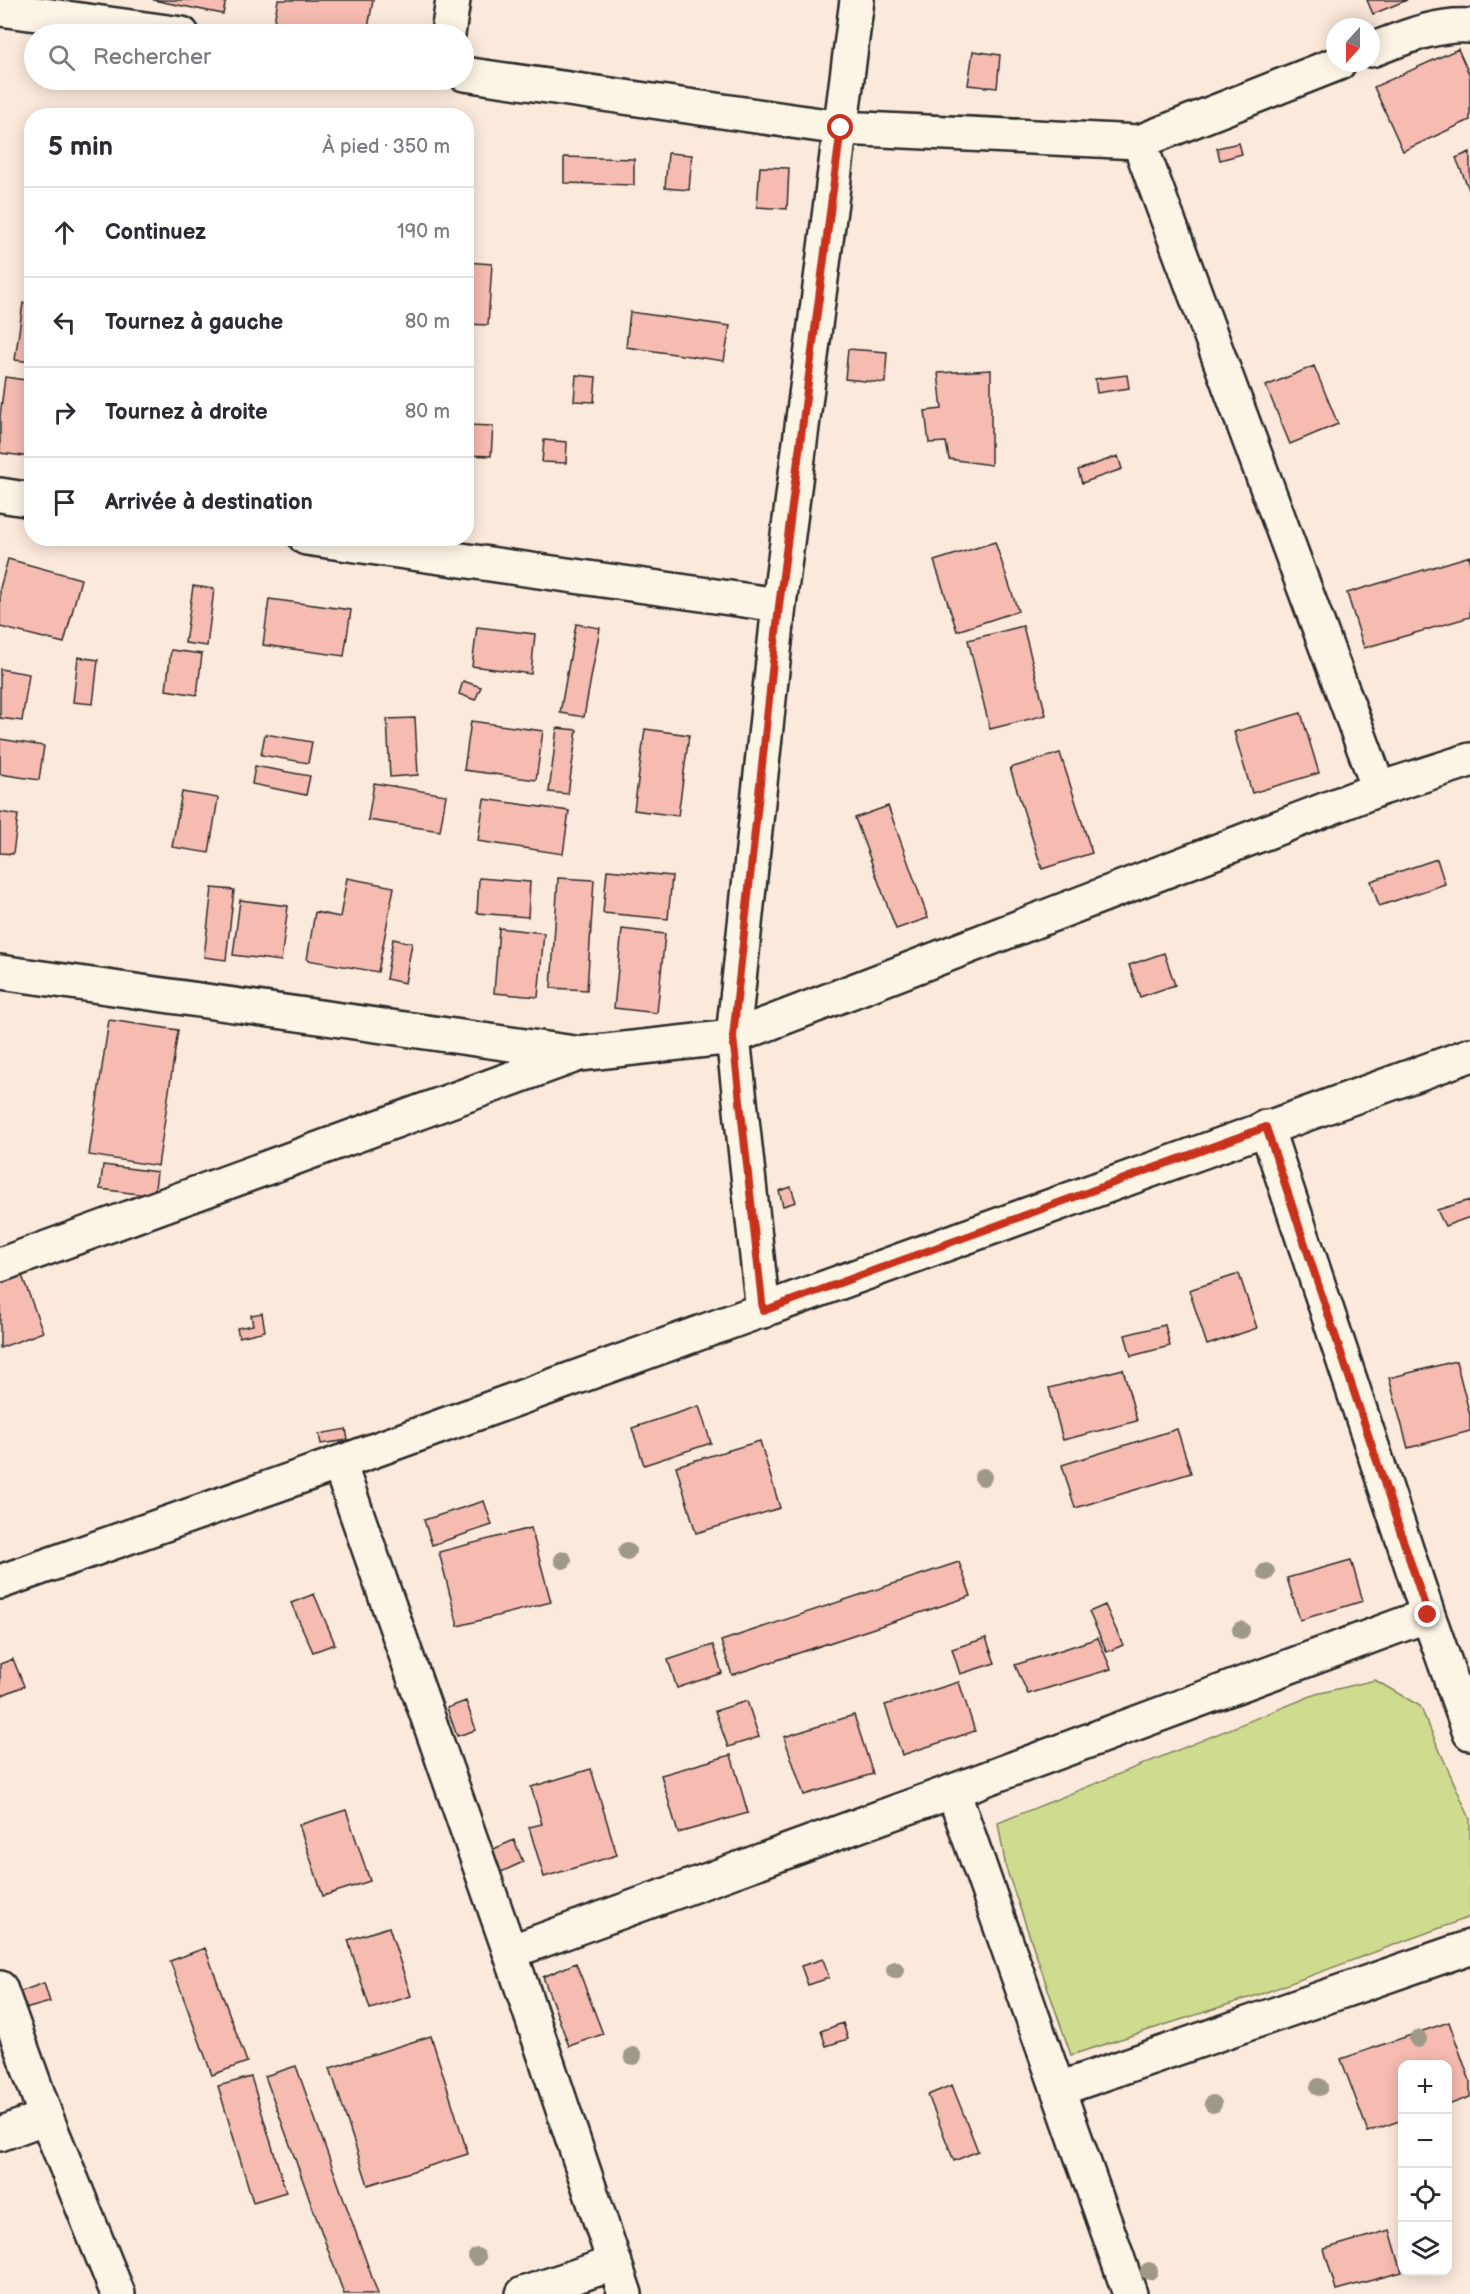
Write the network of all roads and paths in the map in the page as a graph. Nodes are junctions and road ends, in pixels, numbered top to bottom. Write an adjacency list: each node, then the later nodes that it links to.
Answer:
1 (453, 0): 5 (street)
2 (857, 0): 10 (street)
3 (0, 9): 4 (street)
4 (109, 24)
5 (449, 24)
6 (1470, 27): 7 (street)
7 (1380, 47)
8 (1326, 68): 11 (street)
9 (474, 75): 10 (street)
10 (841, 128): 11 (street); 15 (street)
11 (1139, 142): 17 (street)
12 (0, 495): 13 (street)
13 (24, 499)
14 (362, 546): 15 (street)
15 (779, 606): 19 (street)
16 (1470, 760): 17 (street)
17 (1379, 789): 19 (street)
18 (0, 972): 20 (street)
19 (733, 1037): 20 (street); 24 (street)
20 (579, 1054): 23 (street)
21 (1470, 1055): 22 (street)
22 (1266, 1127): 24 (street); 27 (street)
23 (0, 1265)
24 (763, 1311): 25 (street)
25 (339, 1463): 26 (street); 31 (street)
26 (0, 1582)
27 (1428, 1615): 28 (street); 29 (street)
28 (1470, 1733)
29 (953, 1791): 31 (street); 33 (street)
30 (1470, 1947): 33 (street)
31 (510, 1952): 36 (street)
32 (0, 1988): 34 (street)
33 (1059, 2089): 40 (street)
34 (46, 2117): 35 (street); 37 (street)
35 (0, 2134)
36 (615, 2263): 38 (street); 39 (street)
37 (118, 2294)
38 (523, 2294)
39 (625, 2294)
40 (1130, 2294)

